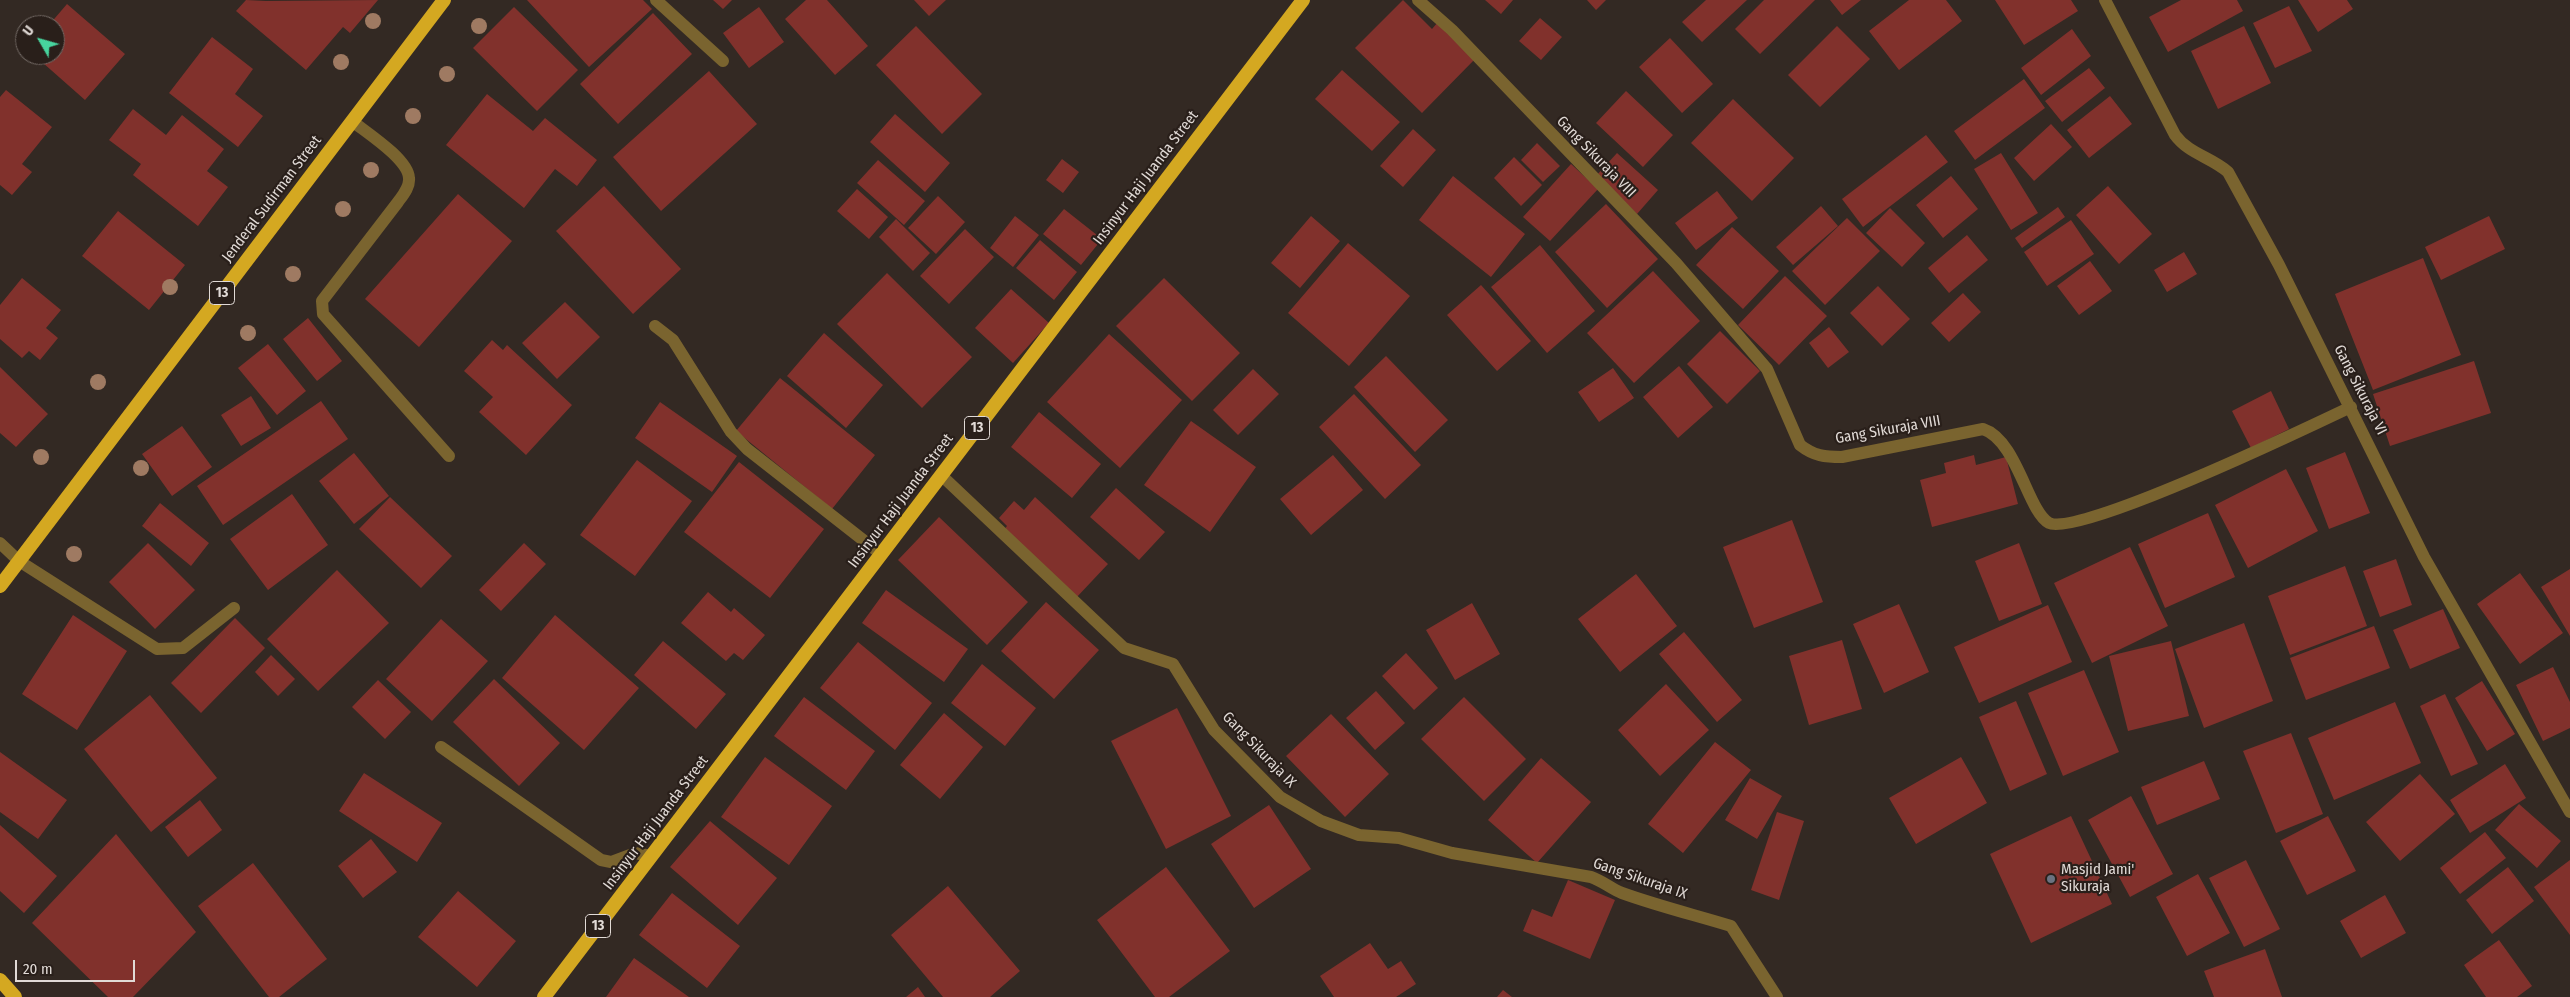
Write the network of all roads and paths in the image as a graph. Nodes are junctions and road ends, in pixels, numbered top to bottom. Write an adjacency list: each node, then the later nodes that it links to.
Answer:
1 (444, 0): 7 (highway, Jenderal Sudirman Street / 13)
2 (656, 0): 6 (street)
3 (1303, 0): 11 (highway, Insinyur Haji Juanda Street / 13)
4 (1418, 0): 9 (street, Gang Sikuraja VIII)
5 (2105, 0): 9 (street, Gang Sikuraja VI)
6 (723, 61)
7 (352, 121): 10 (street); 14 (highway, Jenderal Sudirman Street / 13)
8 (655, 326): 13 (street)
9 (2351, 407): 18 (street, Gang Sikuraja VI)
10 (449, 456)
11 (941, 475): 13 (highway, Insinyur Haji Juanda Street / 13); 21 (street, Gang Sikuraja IX)
12 (0, 543): 14 (street)
13 (881, 554): 19 (highway, Insinyur Haji Juanda Street / 13)
14 (19, 561): 15 (highway, Jenderal Sudirman Street / 13); 16 (street)
15 (0, 586)
16 (234, 608)
17 (440, 747): 19 (street)
18 (2570, 812)
19 (651, 856): 23 (highway, Insinyur Haji Juanda Street / 13)
20 (0, 980): 22 (highway)
21 (1774, 992)
22 (15, 997)
23 (544, 997)

